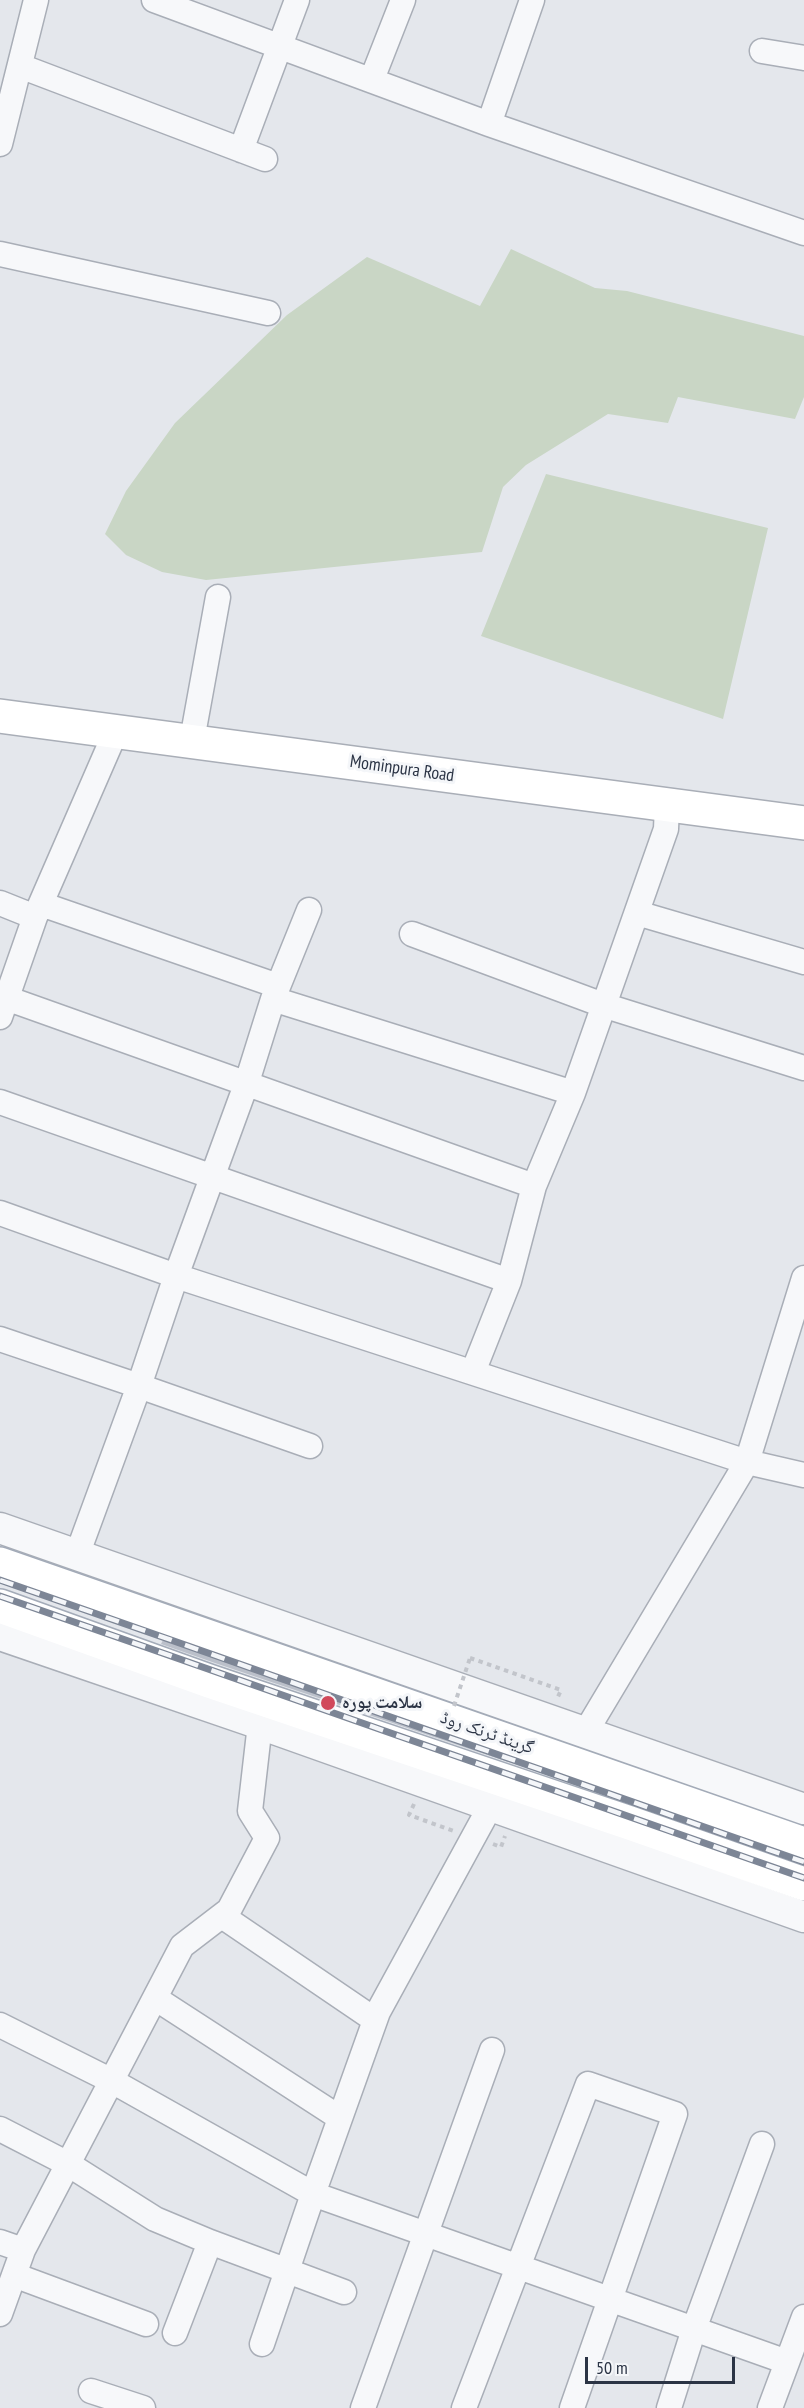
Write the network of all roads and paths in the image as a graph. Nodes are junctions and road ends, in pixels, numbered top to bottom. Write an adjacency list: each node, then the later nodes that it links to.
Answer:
1 (36, 0): 9 (street)
2 (154, 0): 6 (street)
3 (297, 0): 6 (street)
4 (404, 0): 10 (street)
5 (532, 0): 12 (street)
6 (280, 47): 10 (street); 14 (street)
7 (762, 51): 8 (street)
8 (804, 58)
9 (20, 66): 11 (street); 14 (street)
10 (374, 81): 12 (street)
11 (5, 102): 13 (street)
12 (489, 124): 16 (street)
13 (0, 144)
14 (241, 150): 15 (street)
15 (265, 159)
16 (804, 233)
17 (0, 254): 18 (street)
18 (268, 314)
19 (218, 597): 22 (street)
20 (0, 716): 21 (main road, Mominpura Road)
21 (116, 731): 22 (main road, Mominpura Road); 27 (street)
22 (192, 740): 23 (main road, Mominpura Road)
23 (667, 805): 24 (main road, Mominpura Road); 28 (street)
24 (804, 823)
25 (0, 903): 27 (street)
26 (309, 910): 31 (street)
27 (38, 911): 31 (street); 33 (street)
28 (637, 913): 30 (street); 32 (street)
29 (412, 933): 32 (street)
30 (804, 962)
31 (276, 992): 35 (street); 36 (street)
32 (603, 1005): 34 (street); 36 (street)
33 (2, 1009): 35 (street)
34 (804, 1068)
35 (247, 1082): 38 (street); 39 (street)
36 (573, 1093): 39 (street)
37 (0, 1102): 38 (street)
38 (213, 1176): 41 (street); 43 (street)
39 (534, 1186): 43 (street)
40 (0, 1213): 41 (street)
41 (176, 1276): 46 (street); 47 (street)
42 (804, 1278): 44 (street)
43 (509, 1281): 46 (street)
44 (798, 1310): 49 (street)
45 (0, 1339): 47 (street)
46 (473, 1372): 49 (street)
47 (139, 1386): 48 (street); 52 (street)
48 (310, 1446)
49 (747, 1461): 50 (street); 59 (street)
50 (804, 1475)
51 (0, 1528): 52 (street)
52 (77, 1555): 59 (street)
53 (0, 1563): 62 (main road, گرینڈ ٹرنک روڈ)
54 (0, 1606): 63 (main road)
55 (0, 1635): 58 (street)
56 (561, 1690): 57 (path, bridge)
57 (454, 1706)
58 (260, 1724): 60 (street); 65 (street)
59 (585, 1732): 61 (street)
60 (491, 1805): 63 (street); 68 (street)
61 (804, 1809)
62 (804, 1844)
63 (683, 1858): 64 (main road); 66 (street)
64 (804, 1884)
65 (222, 1916): 67 (street); 68 (street)
66 (804, 1917)
67 (155, 1998): 71 (street); 72 (street)
68 (375, 2020): 72 (street)
69 (0, 2025): 71 (street)
70 (492, 2050): 77 (street)
71 (112, 2081): 75 (street); 76 (street)
72 (340, 2118): 76 (street)
73 (0, 2129): 75 (street)
74 (762, 2144): 89 (street)
75 (68, 2164): 79 (street); 80 (street)
76 (313, 2194): 77 (street); 82 (street)
77 (426, 2234): 81 (street); 95 (street)
78 (0, 2242): 80 (street)
79 (210, 2242): 82 (street); 90 (street)
80 (23, 2250): 83 (street)
81 (517, 2266): 85 (street); 85 (street); 96 (street)
82 (286, 2271): 84 (street); 91 (street)
83 (14, 2275): 86 (street); 88 (street)
84 (344, 2292)
85 (609, 2299): 89 (street); 97 (street)
86 (0, 2314)
87 (803, 2322): 92 (street)
88 (146, 2324)
89 (694, 2329): 92 (street); 98 (street)
90 (175, 2333)
91 (262, 2344)
92 (787, 2362): 99 (street)
93 (91, 2391): 94 (street)
94 (143, 2408)
95 (363, 2408)
96 (464, 2408)
97 (572, 2408)
98 (669, 2408)
99 (770, 2408)

